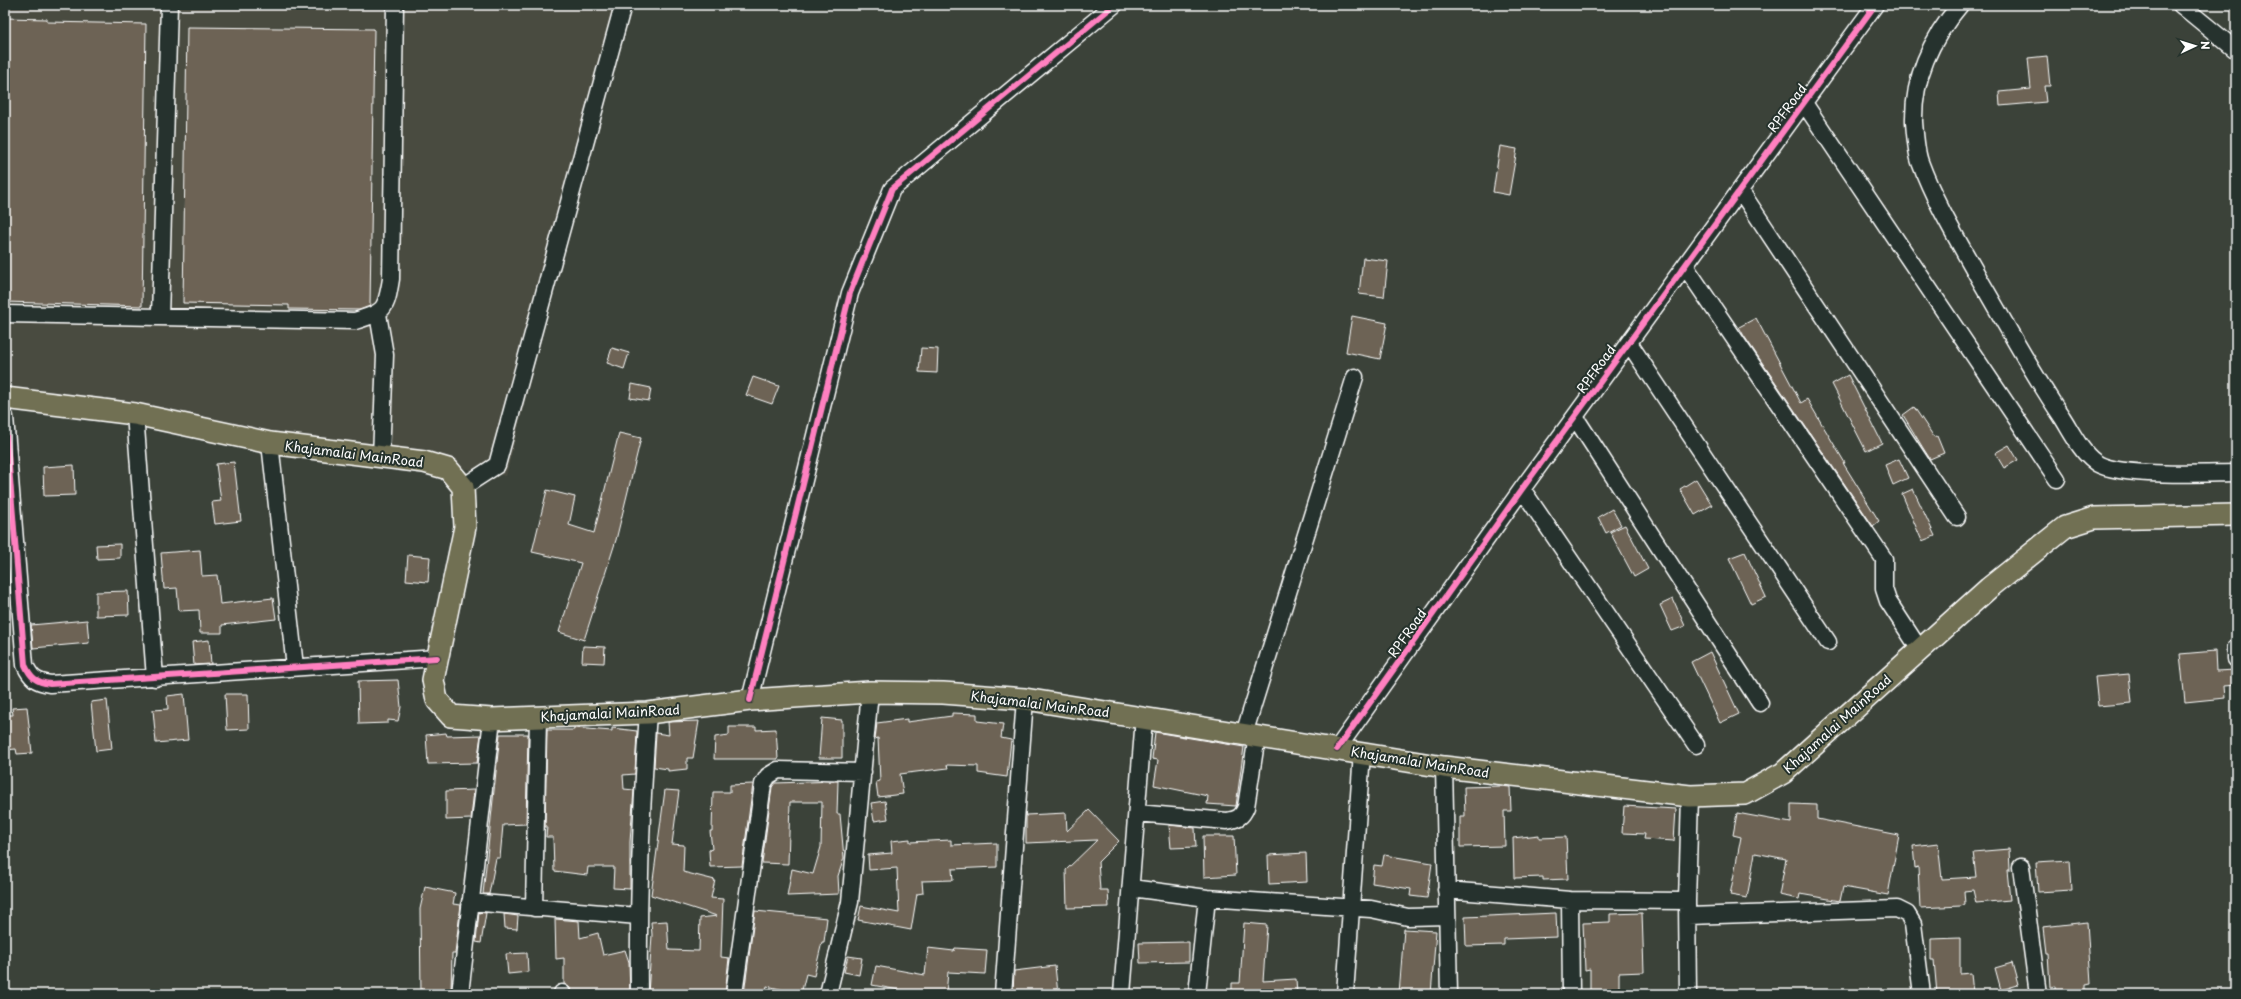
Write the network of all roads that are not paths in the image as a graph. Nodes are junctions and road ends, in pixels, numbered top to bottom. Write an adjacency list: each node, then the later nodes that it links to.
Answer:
1 (169, 5): 14 (street)
2 (395, 5): 13 (street)
3 (624, 5): 25 (street)
4 (1114, 5): 38 (street)
5 (1875, 5): 9 (street, RPFRoad)
6 (1960, 5): 23 (street)
7 (2181, 5): 8 (street)
8 (2236, 49)
9 (1804, 103): 10 (street, RPFRoad); 24 (street)
10 (1740, 190): 11 (street, RPFRoad); 28 (street)
11 (1684, 266): 15 (street, RPFRoad); 31 (street)
12 (5, 314): 14 (street)
13 (378, 314): 14 (street); 22 (street)
14 (160, 317)
15 (1629, 343): 20 (street, RPFRoad); 29 (street)
16 (1354, 377): 44 (street)
17 (5, 398): 18 (main road, Khajamalai MainRoad)
18 (135, 414): 21 (main road, Khajamalai MainRoad); 35 (street)
19 (5, 417): 35 (street)
20 (1575, 417): 26 (street, RPFRoad); 39 (street)
21 (270, 443): 22 (main road, Khajamalai MainRoad); 34 (street)
22 (382, 457): 25 (main road, Khajamalai MainRoad)
23 (2236, 473)
24 (2057, 479)
25 (463, 487): 32 (main road, Khajamalai MainRoad)
26 (1522, 489): 45 (street); 46 (street, RPFRoad)
27 (2236, 515): 31 (main road, Khajamalai MainRoad)
28 (1957, 517)
29 (1828, 642)
30 (2236, 648): 33 (street)
31 (1920, 650): 50 (main road, Khajamalai MainRoad)
32 (437, 658): 34 (street); 43 (main road, Khajamalai MainRoad)
33 (2236, 659)
34 (295, 667): 35 (street)
35 (155, 678)
36 (870, 692): 37 (main road, Khajamalai MainRoad); 38 (main road, Khajamalai MainRoad); 49 (street)
37 (1025, 699): 42 (main road, Khajamalai MainRoad); 67 (street)
38 (750, 700): 40 (main road, Khajamalai MainRoad)
39 (1760, 703)
40 (648, 713): 41 (main road, Khajamalai MainRoad); 61 (street)
41 (538, 717): 43 (main road, Khajamalai MainRoad); 58 (street)
42 (1144, 718): 44 (main road, Khajamalai MainRoad); 51 (street)
43 (492, 719): 57 (street)
44 (1251, 735): 46 (main road, Khajamalai MainRoad); 51 (street)
45 (1696, 745)
46 (1337, 749): 47 (main road, Khajamalai MainRoad)
47 (1362, 753): 48 (main road, Khajamalai MainRoad); 59 (street)
48 (1444, 767): 50 (main road, Khajamalai MainRoad); 54 (street)
49 (863, 772): 65 (street); 66 (street)
50 (1690, 796): 60 (street)
51 (1137, 813): 53 (street)
52 (2021, 867): 75 (street)
53 (1131, 888): 55 (street); 68 (street)
54 (1446, 890): 56 (street); 62 (street)
55 (1207, 898): 59 (street); 69 (street)
56 (1570, 900): 60 (street); 72 (street)
57 (470, 902): 58 (street); 63 (street)
58 (534, 908): 61 (street)
59 (1352, 908): 62 (street); 70 (street)
60 (1687, 909): 73 (street); 74 (street)
61 (638, 916): 64 (street)
62 (1447, 916): 71 (street)
63 (460, 994)
64 (639, 994)
65 (734, 994)
66 (828, 994)
67 (1003, 994)
68 (1122, 994)
69 (1197, 994)
70 (1345, 994)
71 (1448, 994)
72 (1571, 994)
73 (1688, 994)
74 (1922, 994)
75 (2038, 994)

